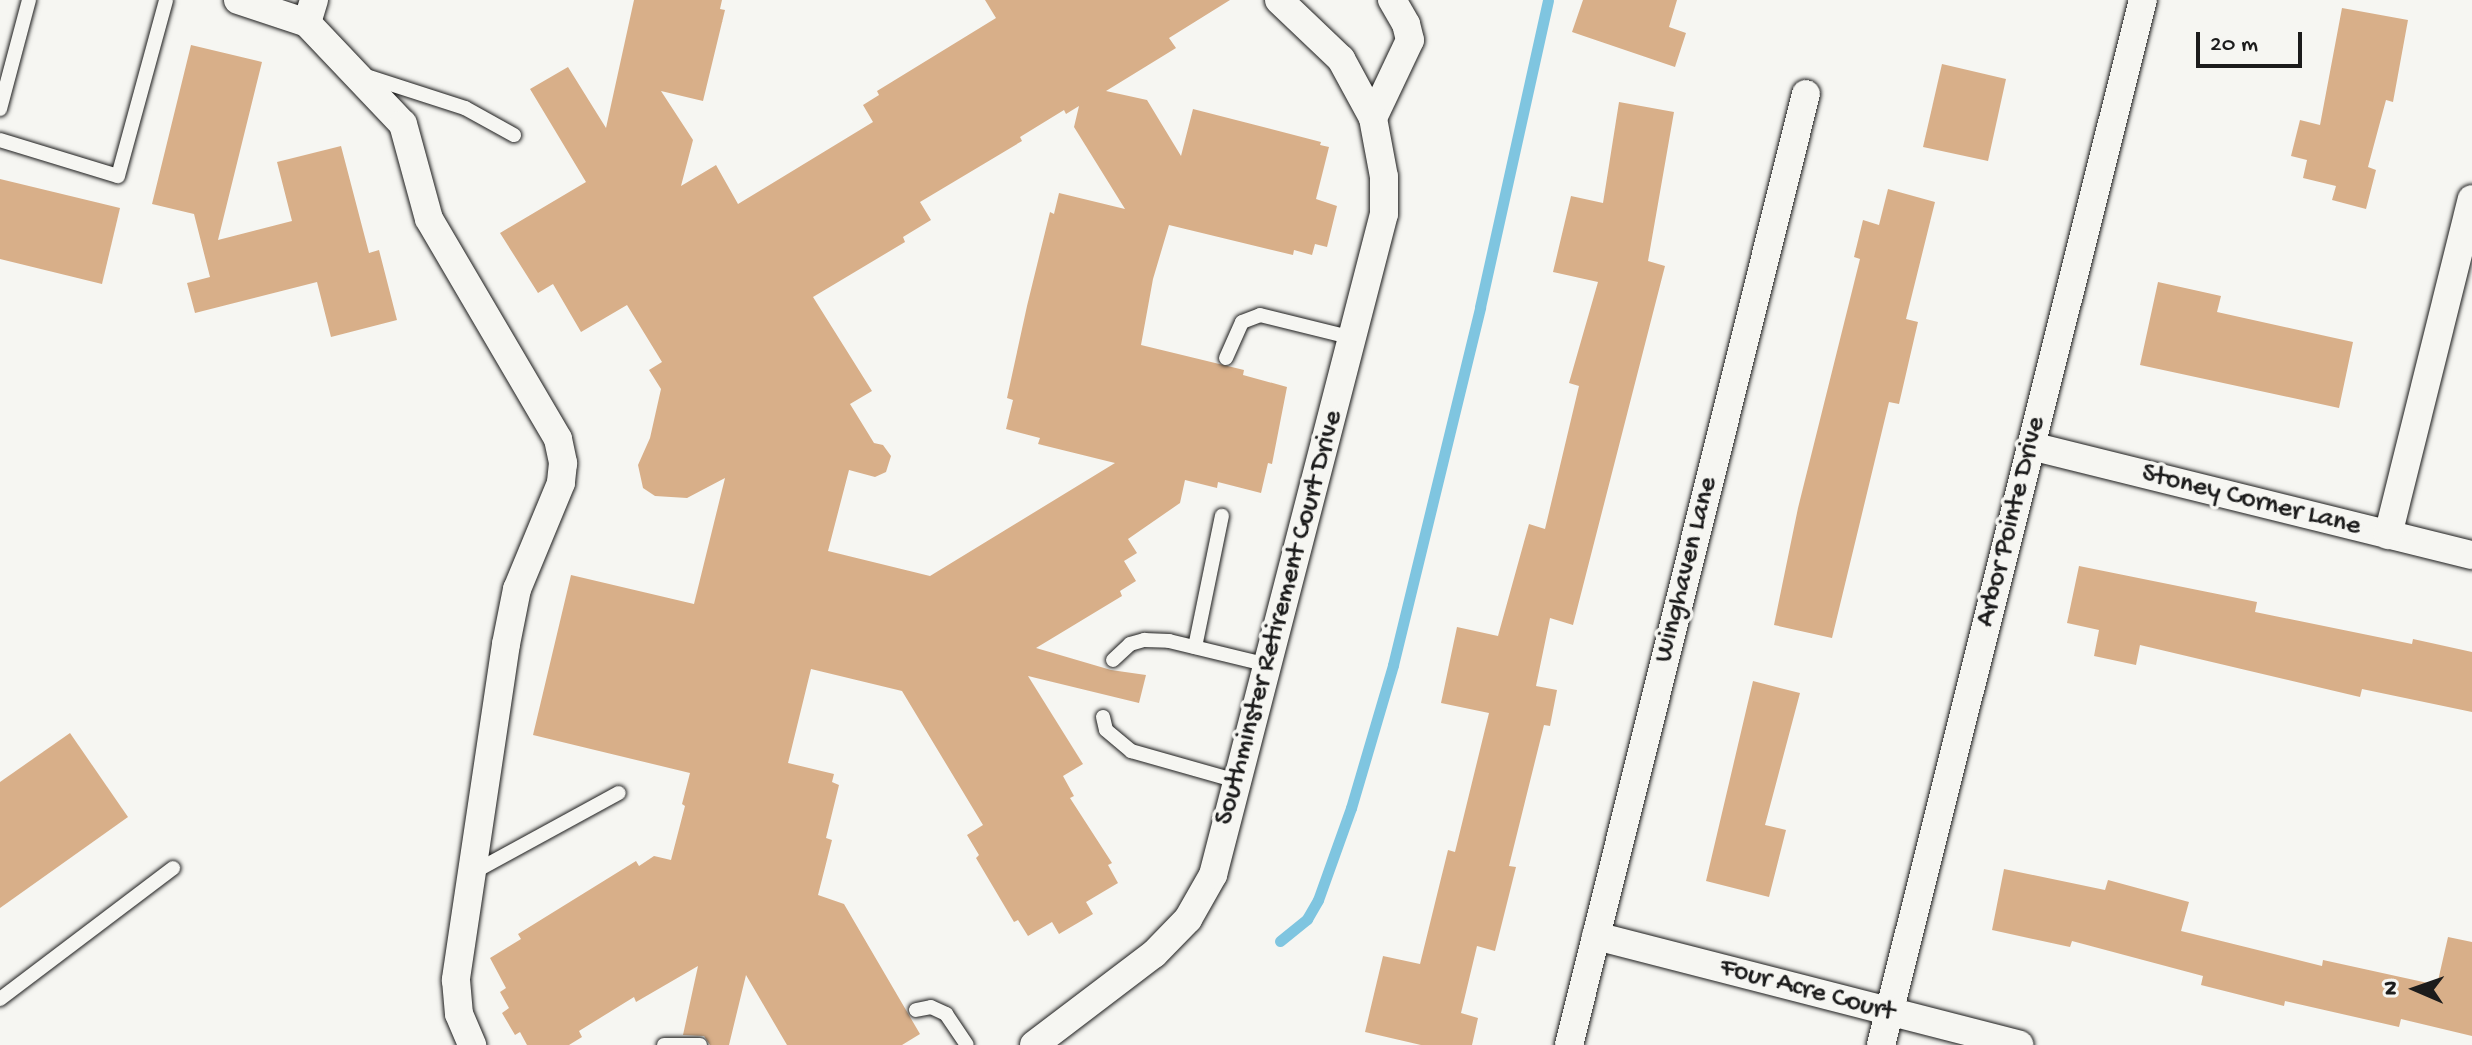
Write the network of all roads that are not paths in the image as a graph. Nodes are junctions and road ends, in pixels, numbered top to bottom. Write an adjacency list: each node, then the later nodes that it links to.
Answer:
1 (29, 0): 10 (lane)
2 (166, 0): 13 (lane)
3 (238, 0): 7 (street)
4 (1279, 0): 11 (street, Southminster Retirement Court Drive)
5 (1392, 0): 11 (street)
6 (2143, 0): 17 (street, Arbor Pointe Drive)
7 (310, 11): 8 (street)
8 (358, 74): 12 (lane); 28 (street)
9 (1806, 94): 29 (street, Winghaven Lane)
10 (0, 109)
11 (1373, 118): 15 (street, Southminster Retirement Court Drive)
12 (514, 135)
13 (0, 140)
14 (2472, 199): 19 (street)
15 (1353, 338): 16 (lane); 23 (street, Southminster Retirement Court Drive)
16 (1226, 358)
17 (2031, 446): 19 (street, Stoney Corner Lane); 32 (street, Arbor Pointe Drive)
18 (1222, 516): 21 (lane)
19 (2388, 535): 20 (street, Stoney Corner Lane)
20 (2472, 555)
21 (1195, 647): 22 (lane); 23 (lane)
22 (1113, 660)
23 (1268, 665): 25 (street, Southminster Retirement Court Drive)
24 (1103, 717): 25 (lane)
25 (1237, 781): 37 (street, Southminster Retirement Court Drive)
26 (619, 793): 28 (lane)
27 (173, 868): 30 (lane)
28 (472, 873): 33 (street)
29 (1596, 936): 32 (street, Four Acre Court); 38 (street, Winghaven Lane)
30 (0, 999)
31 (916, 1010): 36 (lane)
32 (1889, 1013): 39 (street, Arbor Pointe Drive); 40 (street, Four Acre Court)
33 (472, 1045)
34 (664, 1045): 35 (lane)
35 (700, 1045)
36 (967, 1045)
37 (1034, 1045)
38 (1569, 1045)
39 (1881, 1045)
40 (2019, 1045)

